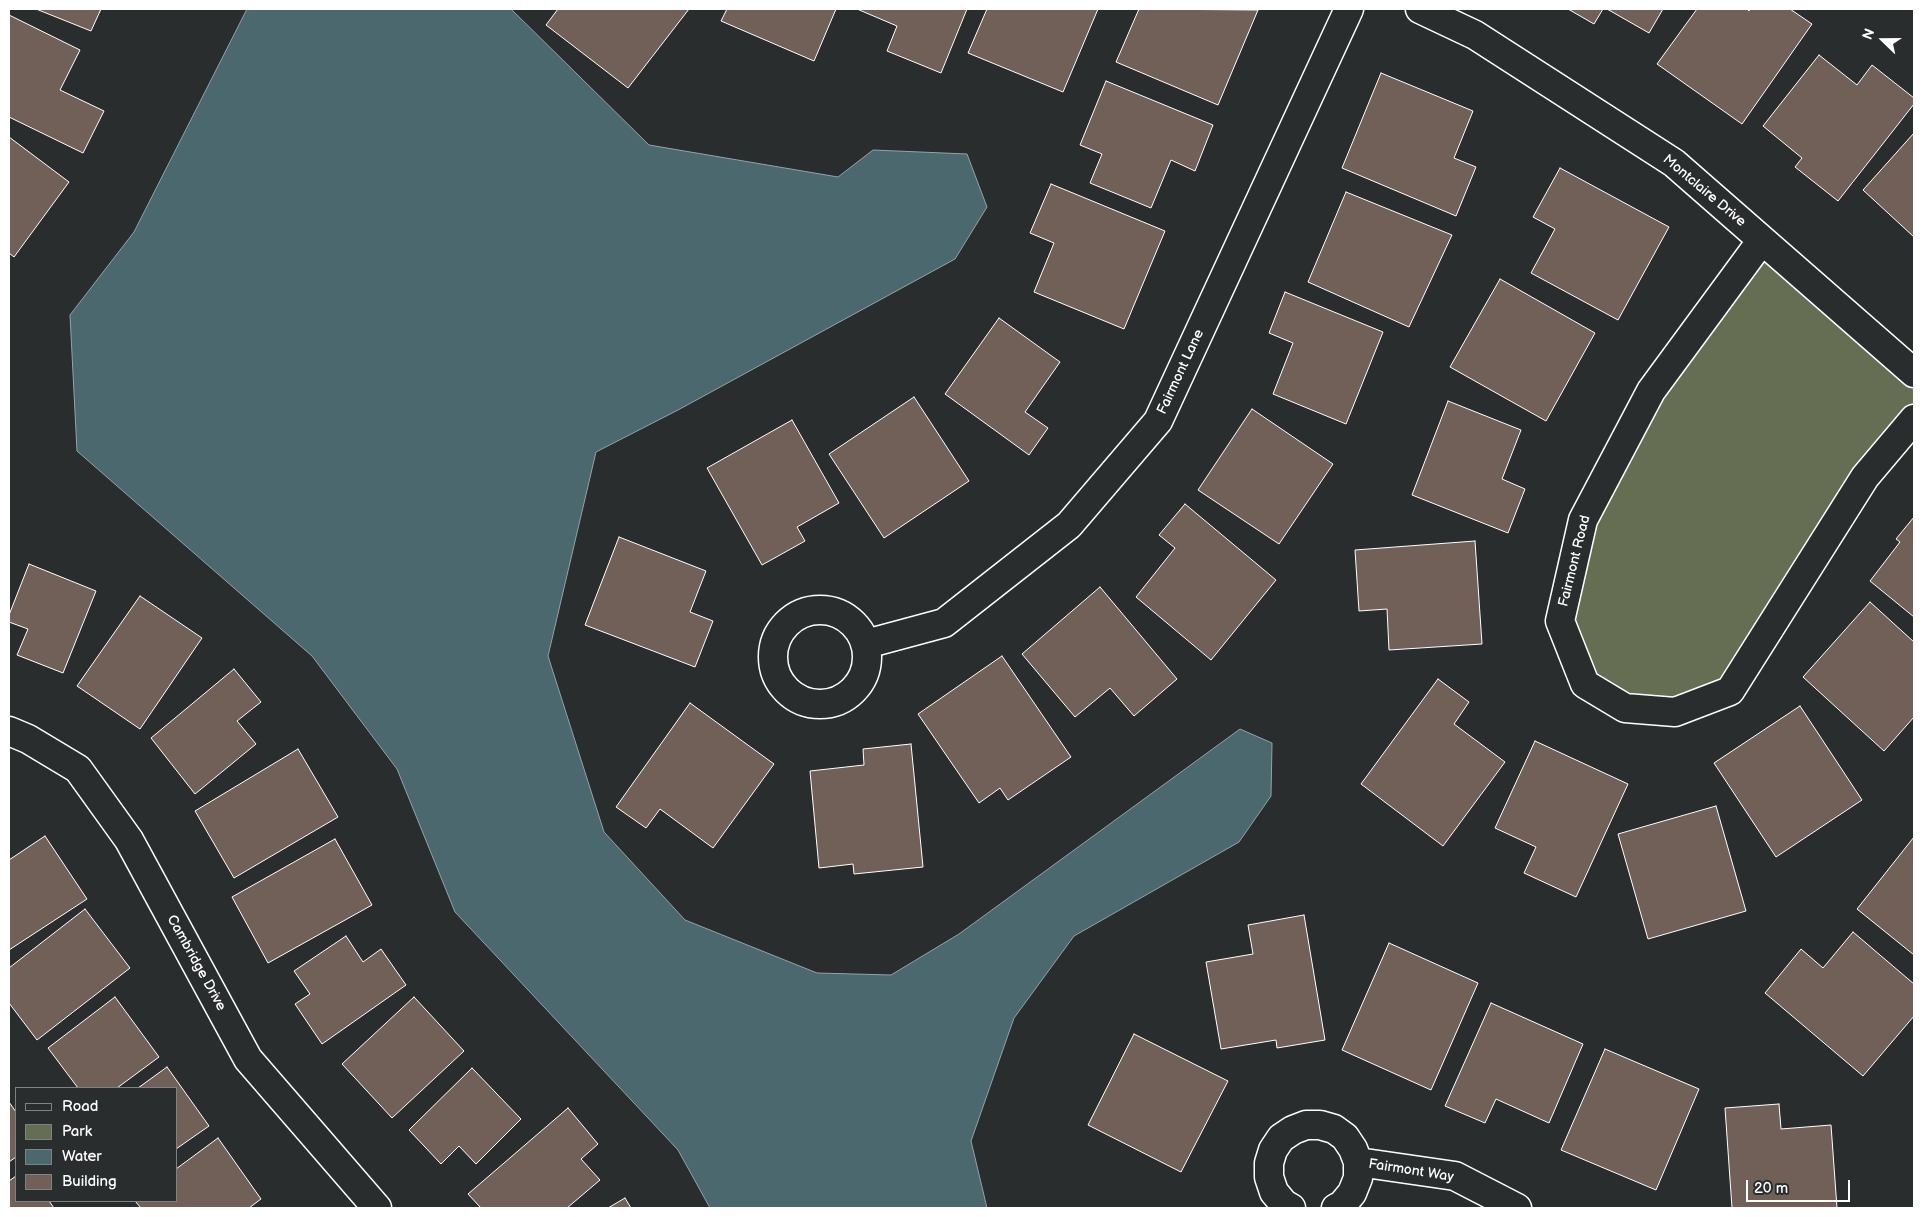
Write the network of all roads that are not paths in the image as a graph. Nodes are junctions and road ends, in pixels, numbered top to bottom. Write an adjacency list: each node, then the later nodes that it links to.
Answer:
1 (1349, 9): 6 (street, Fairmont Lane)
2 (1420, 9): 3 (street, Montclaire Drive)
3 (1762, 240): 4 (street, Montclaire Drive); 5 (street, Fairmont Road)
4 (1914, 373)
5 (1914, 418)
6 (866, 644)
7 (9, 731): 9 (street, Cambridge Drive)
8 (1358, 1162): 10 (street, Fairmont Way); 11 (street, Fairmont Way); 12 (street, Fairmont Way)
9 (377, 1208)
10 (1291, 1208)
11 (1336, 1208)
12 (1517, 1208)

